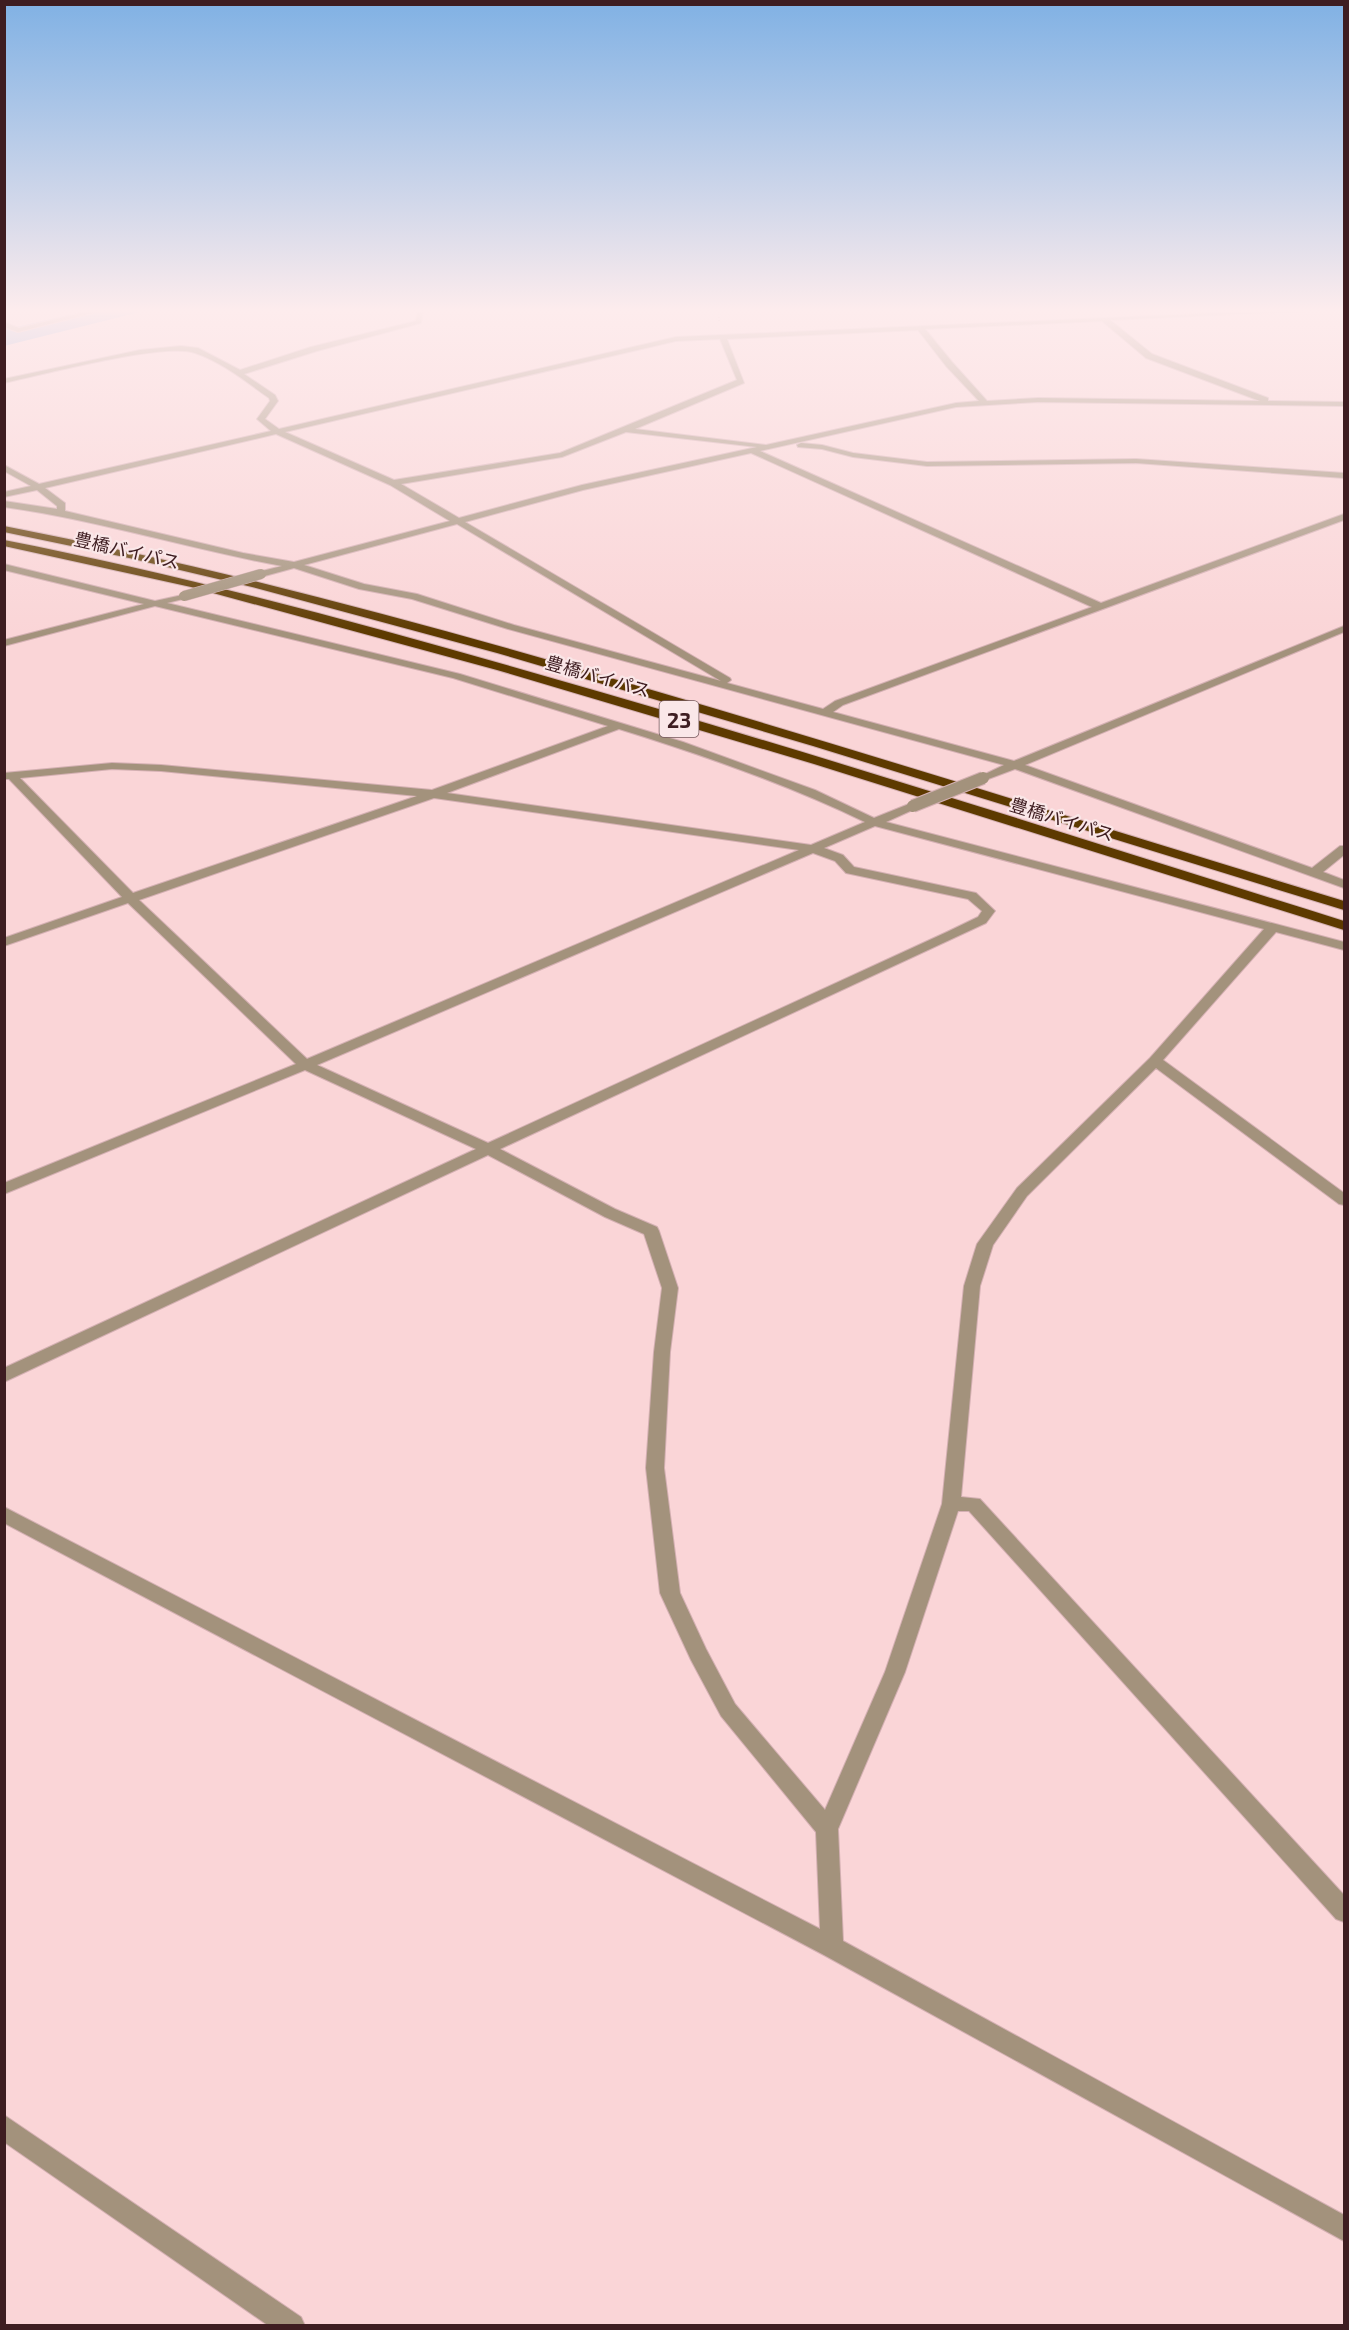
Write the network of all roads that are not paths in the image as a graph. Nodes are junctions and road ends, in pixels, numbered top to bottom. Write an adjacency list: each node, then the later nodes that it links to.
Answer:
1 (263, 417): 6 (street)
2 (342, 417): 6 (street)
3 (657, 417): 5 (street)
4 (902, 417): 7 (street)
5 (626, 430): 7 (street); 11 (street)
6 (278, 432): 11 (street); 12 (street)
7 (777, 447): 8 (street); 10 (street)
8 (754, 451): 17 (street); 23 (street)
9 (4, 467): 12 (street)
10 (1344, 476)
11 (393, 483): 17 (street)
12 (38, 487): 13 (street); 15 (street)
13 (4, 495)
14 (4, 504): 15 (street)
15 (60, 512): 20 (street)
16 (1344, 517): 23 (street)
17 (457, 520): 20 (street); 26 (street)
18 (4, 529): 38 (highway, 豊橋バイパス / 23)
19 (4, 543): 39 (highway, 豊橋バイパス / 23)
20 (294, 565): 22 (street, bridge); 26 (street)
21 (4, 567): 22 (street)
22 (158, 603): 25 (street); 28 (street)
23 (1101, 607): 27 (street)
24 (1344, 629): 29 (street)
25 (4, 643)
26 (729, 685): 27 (street)
27 (824, 713): 29 (street)
28 (618, 726): 31 (street); 32 (street)
29 (1015, 765): 32 (street, bridge); 35 (street)
30 (8, 776): 31 (street); 37 (street)
31 (433, 794): 33 (street); 37 (street)
32 (873, 822): 33 (street); 40 (street)
33 (814, 849): 44 (street); 45 (street)
34 (1344, 849): 35 (street)
35 (1314, 873): 36 (street)
36 (1344, 884)
37 (130, 898): 41 (street); 44 (street)
38 (1344, 906)
39 (1344, 926)
40 (1273, 927): 42 (street); 43 (street)
41 (4, 942)
42 (1344, 946)
43 (1155, 1060): 47 (street); 49 (street)
44 (305, 1065): 45 (street); 46 (street)
45 (488, 1148): 48 (street); 51 (street)
46 (4, 1189)
47 (1344, 1200)
48 (4, 1376)
49 (951, 1504): 51 (street); 52 (street)
50 (4, 1514): 53 (street)
51 (826, 1829): 53 (street)
52 (1344, 1911)
53 (832, 1947): 55 (street)
54 (4, 2127): 56 (street)
55 (1344, 2229)
56 (291, 2325)

